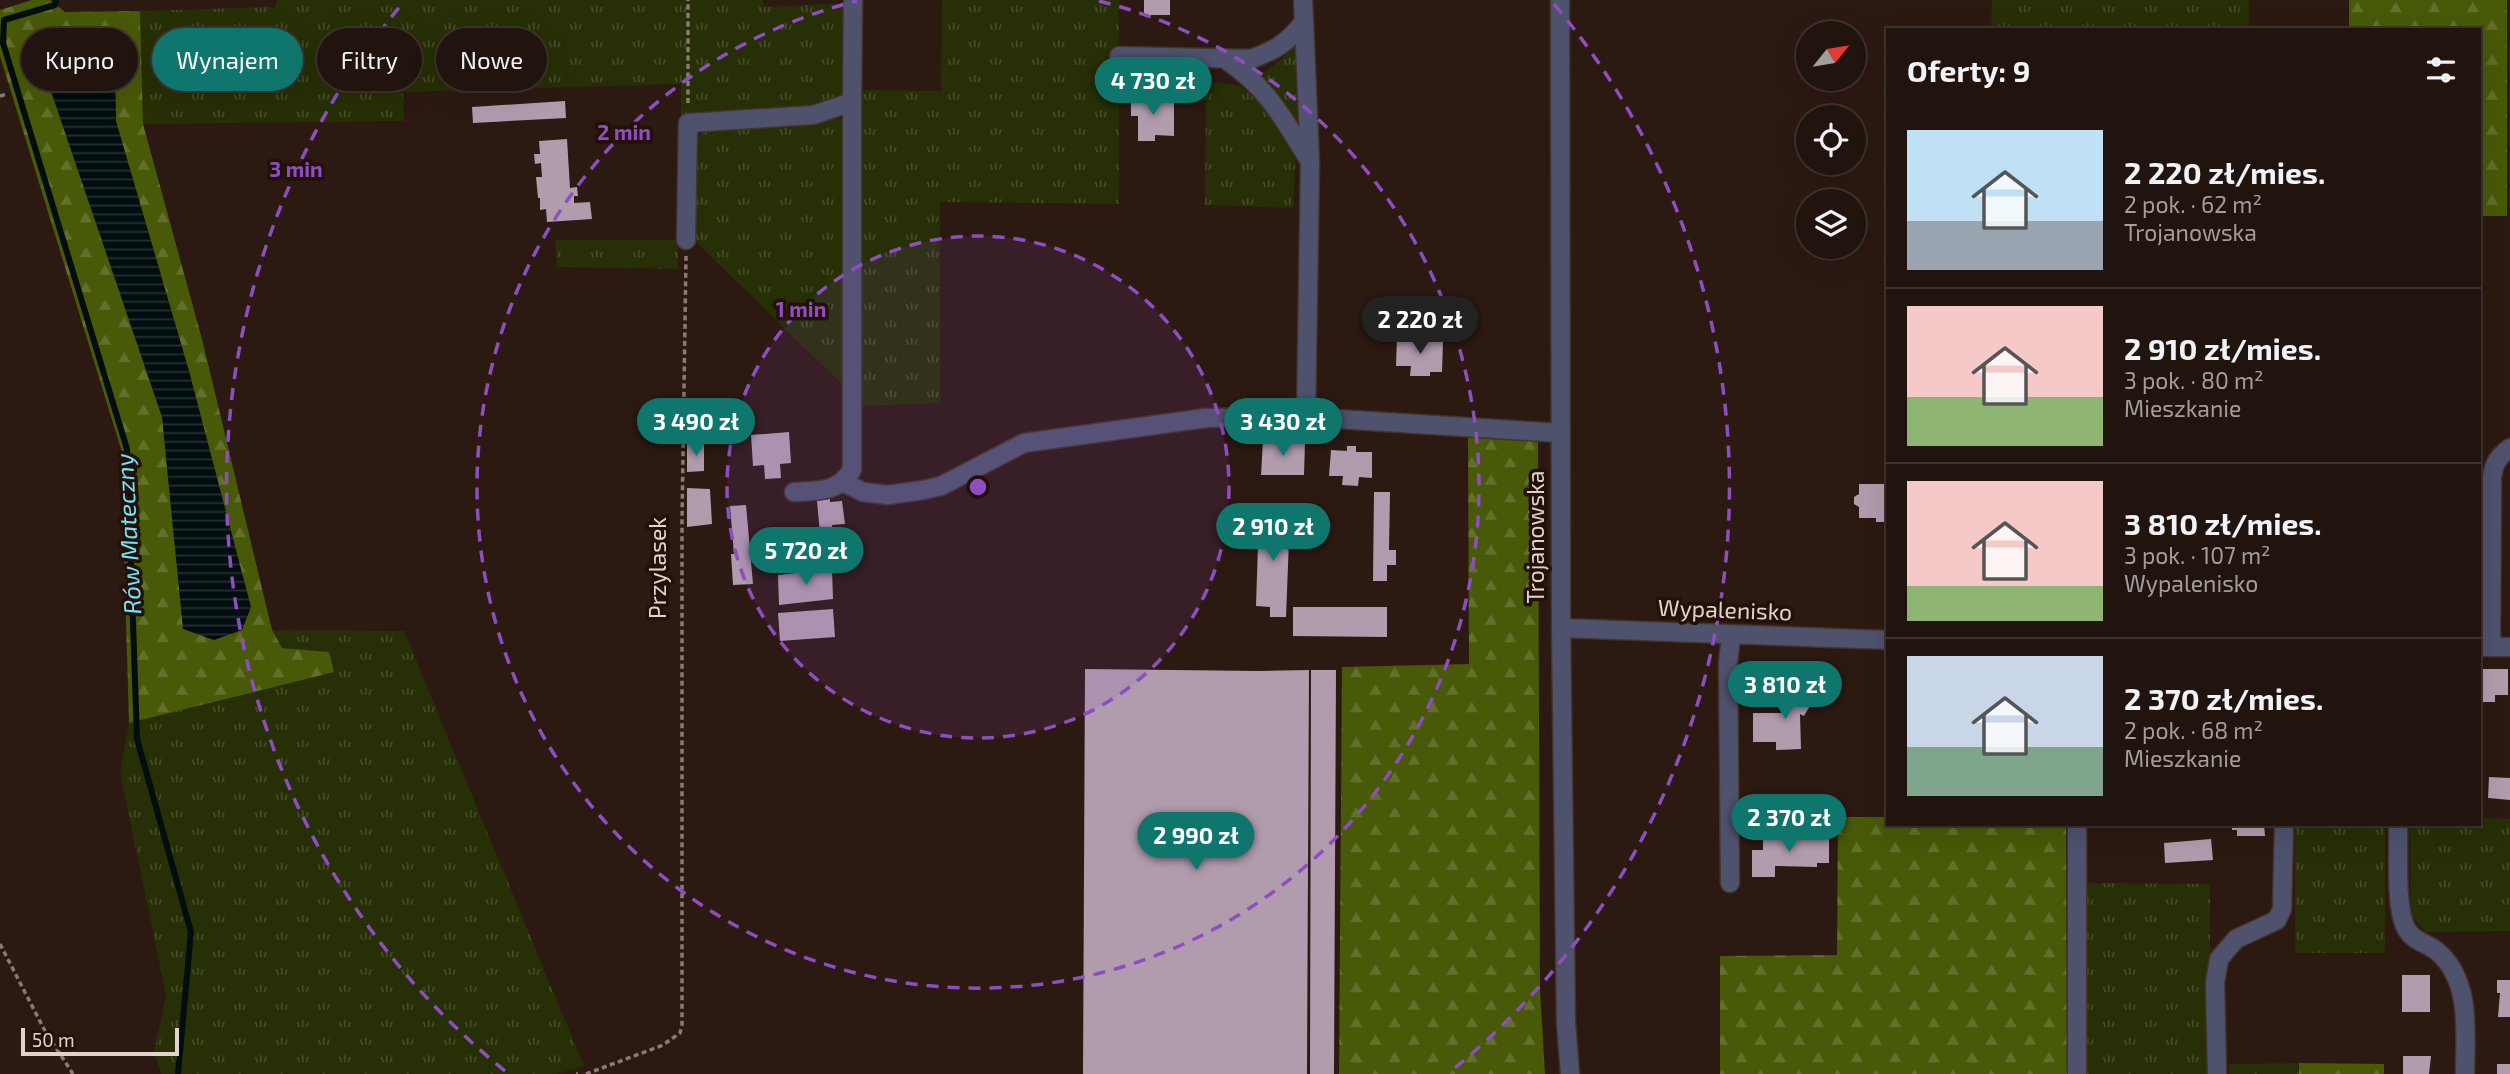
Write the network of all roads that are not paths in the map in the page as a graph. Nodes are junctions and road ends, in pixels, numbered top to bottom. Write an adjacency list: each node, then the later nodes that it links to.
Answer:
1 (853, 0): 7 (street)
2 (1303, 0): 4 (street)
3 (1560, 0): 11 (street, Trojanowska)
4 (1304, 22): 6 (street); 8 (street)
5 (1119, 56): 6 (street)
6 (1225, 59): 8 (street)
7 (852, 102): 9 (street); 13 (street)
8 (1310, 163): 10 (street)
9 (686, 240)
10 (1306, 417): 11 (street); 13 (street)
11 (1560, 433): 15 (street, Trojanowska)
12 (2510, 448): 18 (street)
13 (843, 482): 14 (street)
14 (794, 492)
15 (1561, 628): 16 (street, Wypalenisko); 24 (street, Trojanowska)
16 (1731, 635): 17 (street, Wypalenisko); 23 (street)
17 (1886, 640)
18 (2485, 647): 19 (street)
19 (2510, 647)
20 (2077, 826): 25 (street)
21 (2284, 826): 26 (street)
22 (2398, 826): 27 (street)
23 (1730, 883)
24 (1570, 1074)
25 (2077, 1074)
26 (2217, 1074)
27 (2465, 1074)

